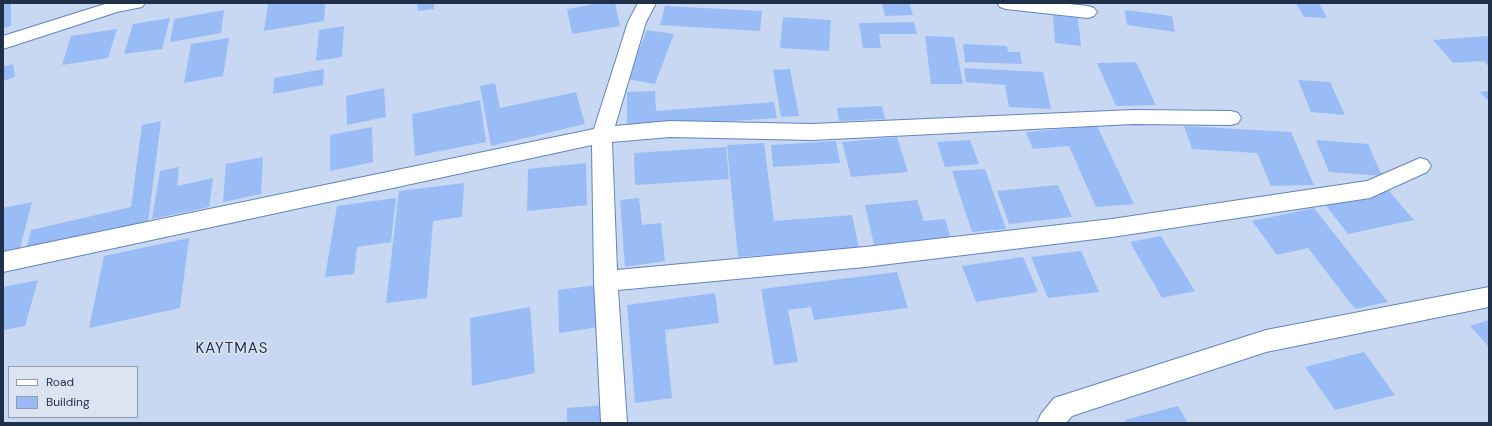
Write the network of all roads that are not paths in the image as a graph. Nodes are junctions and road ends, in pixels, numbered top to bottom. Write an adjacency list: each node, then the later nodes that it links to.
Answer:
1 (136, 3): 5 (street)
2 (647, 3): 7 (street)
3 (1006, 3): 4 (street)
4 (1088, 12)
5 (3, 43)
6 (1231, 118): 7 (street)
7 (602, 135): 9 (street); 10 (street)
8 (1420, 166): 10 (street)
9 (3, 262)
10 (606, 281): 12 (street)
11 (1489, 297): 13 (street)
12 (614, 423)
13 (1050, 423)

